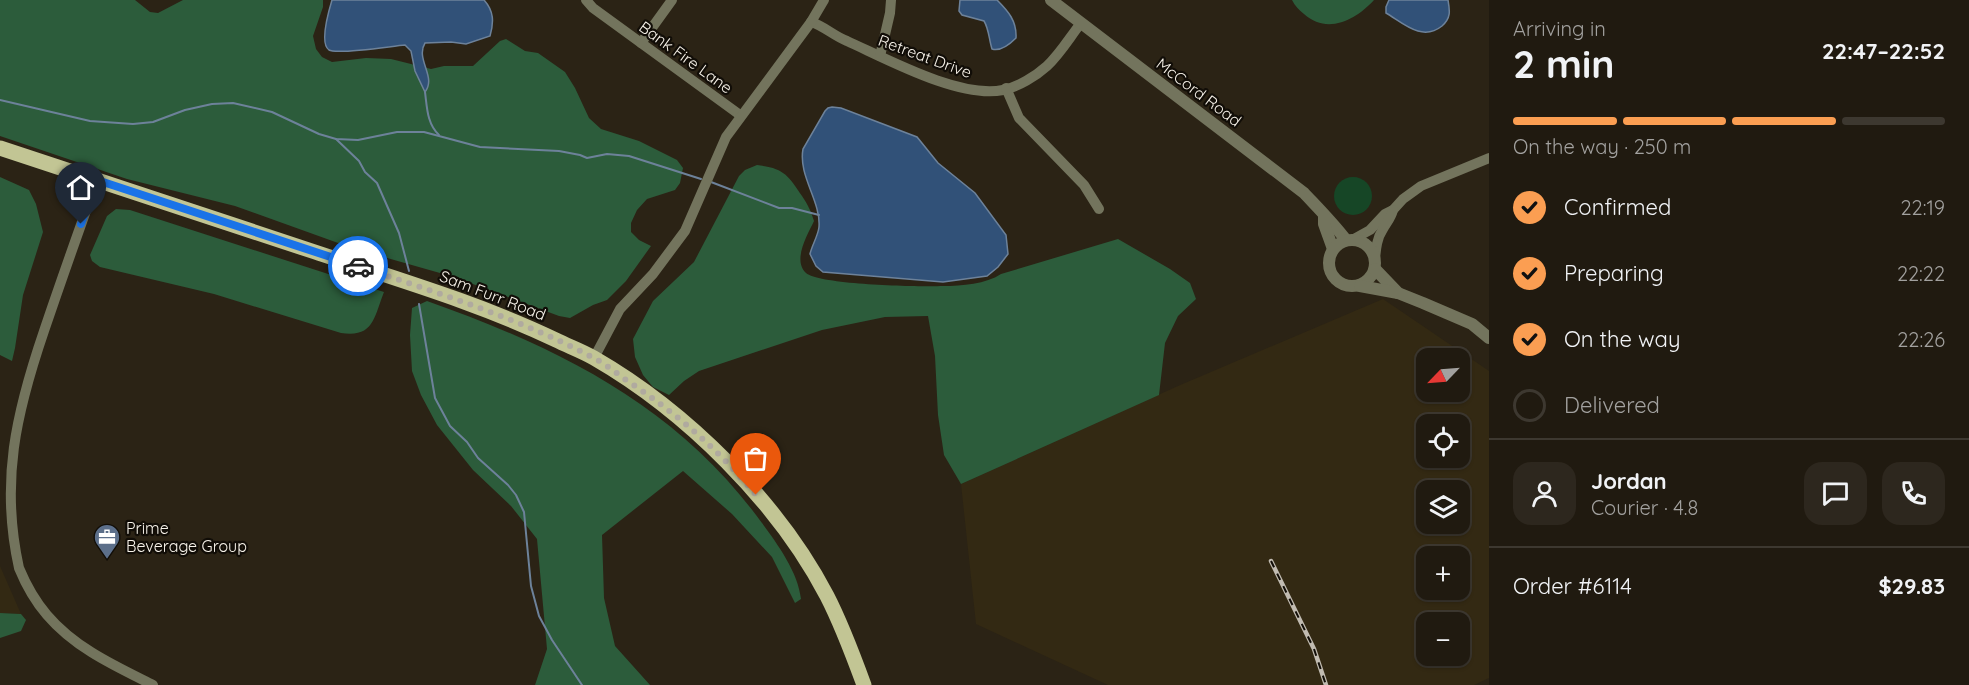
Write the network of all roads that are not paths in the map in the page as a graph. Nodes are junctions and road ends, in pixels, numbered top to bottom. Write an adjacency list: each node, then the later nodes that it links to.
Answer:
1 (586, 0): 8 (street, Bank Fire Lane)
2 (672, 0): 8 (street)
3 (824, 0): 6 (street)
4 (891, 0): 9 (street)
5 (1051, 0): 7 (street, McCord Road)
6 (811, 22): 9 (street, Retreat Drive); 11 (street)
7 (1081, 23): 10 (street, Retreat Drive); 17 (street, McCord Road)
8 (641, 43): 11 (street, Bank Fire Lane)
9 (880, 56): 10 (street, Retreat Drive)
10 (1006, 88): 15 (street)
11 (740, 115): 24 (street)
12 (0, 148): 14 (main road, Sam Furr Road)
13 (1489, 158): 16 (street)
14 (97, 180): 24 (main road, Sam Furr Road); 25 (street)
15 (1099, 209)
16 (1393, 210): 18 (street); 20 (street)
17 (1324, 215): 18 (street, McCord Road); 19 (street, McCord Road)
18 (1349, 240): 19 (street); 20 (street, McCord Road)
19 (1333, 249): 21 (street, McCord Road)
20 (1375, 264): 21 (street); 22 (street, McCord Road)
21 (1360, 286): 22 (street, McCord Road)
22 (1398, 293): 23 (street, McCord Road)
23 (1489, 338)
24 (594, 358): 26 (main road, Sam Furr Road)
25 (153, 685)
26 (864, 685)

